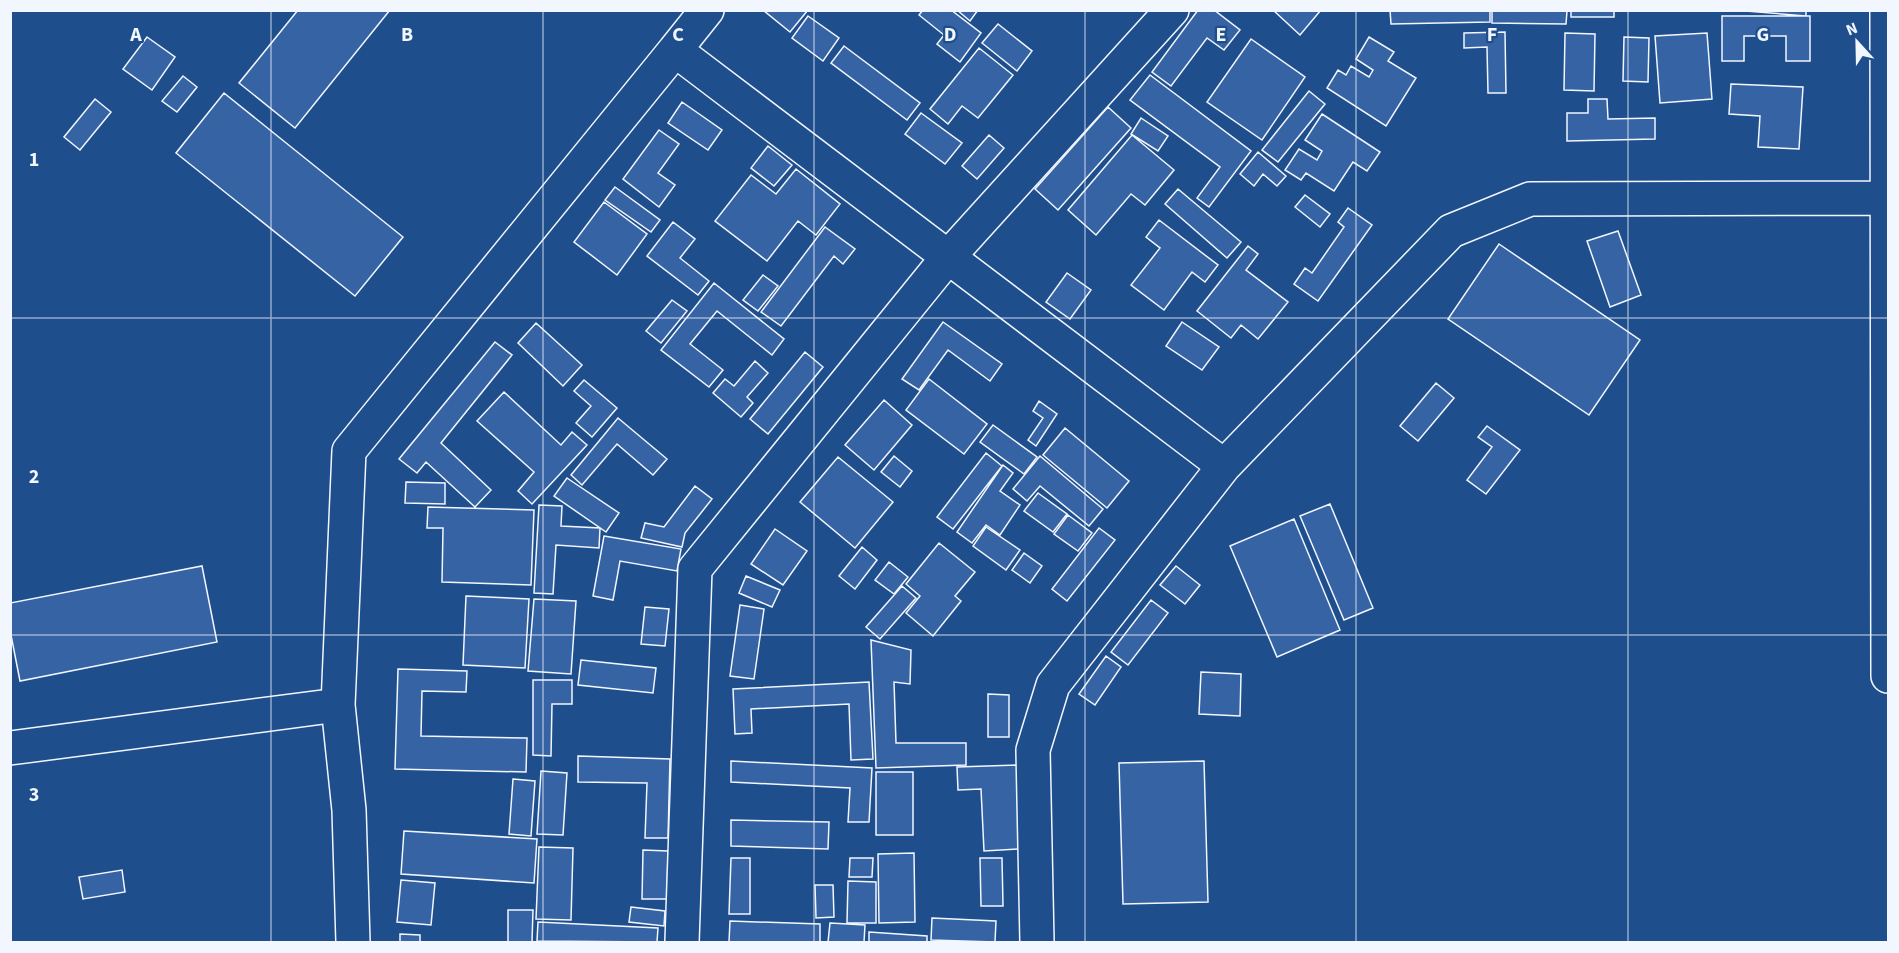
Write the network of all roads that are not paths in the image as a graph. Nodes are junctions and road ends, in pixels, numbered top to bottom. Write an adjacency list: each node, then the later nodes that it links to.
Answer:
1 (707, 10): 4 (street)
2 (1172, 10): 6 (street)
3 (1887, 10): 5 (street)
4 (675, 50): 6 (street); 10 (street)
5 (1888, 198): 7 (street); 8 (street)
6 (948, 257): 7 (street); 13 (street)
7 (1224, 466): 14 (street)
8 (1888, 540): 9 (street)
9 (1888, 676)
10 (338, 705): 11 (street); 12 (street)
11 (10, 748)
12 (353, 942)
13 (682, 942)
14 (1037, 942)

